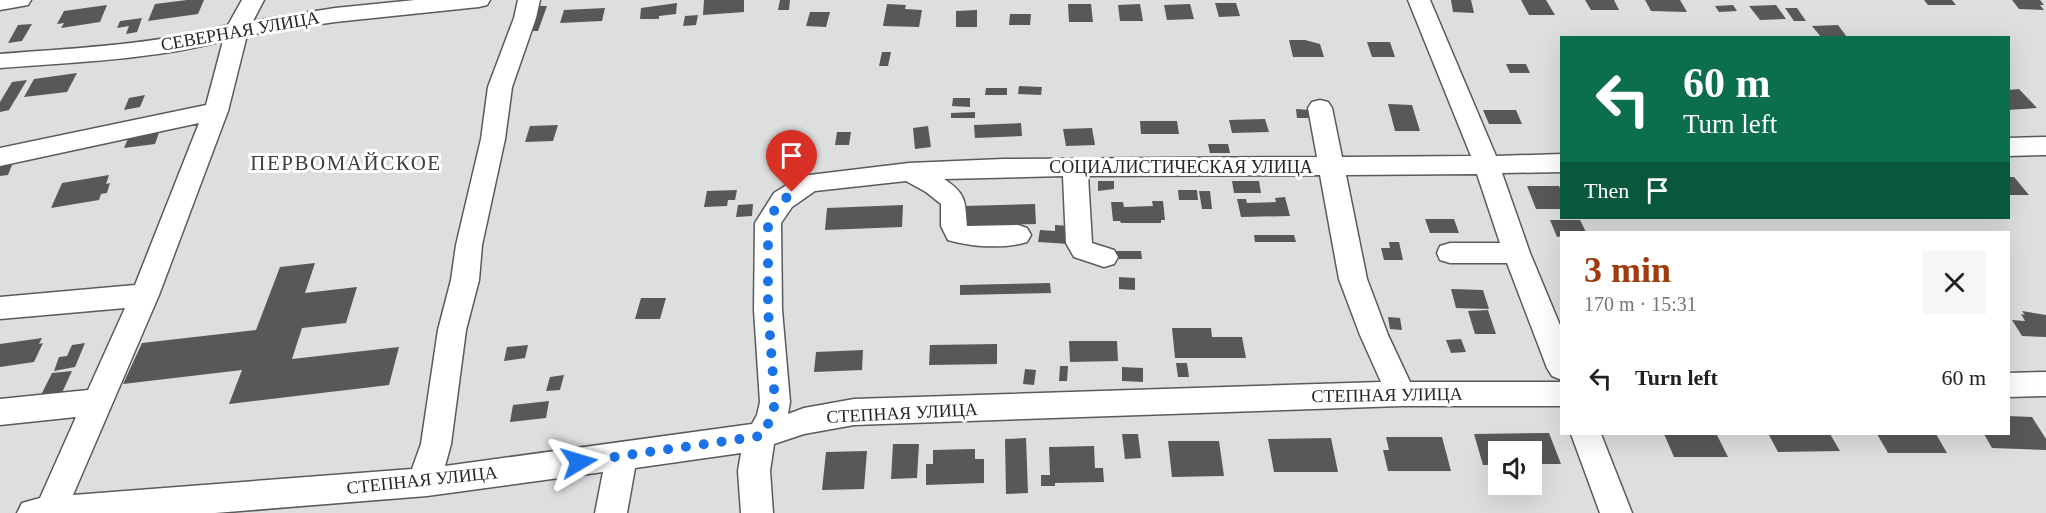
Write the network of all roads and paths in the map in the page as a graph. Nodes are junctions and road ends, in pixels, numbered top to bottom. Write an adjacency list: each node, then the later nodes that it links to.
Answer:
1 (20, 0): 7 (street)
2 (253, 0): 8 (street)
3 (479, 0): 8 (street, СЕВЕРНАЯ УЛИЦА)
4 (523, 0): 5 (street)
5 (529, 0): 36 (street)
6 (1419, 0): 16 (street)
7 (0, 3)
8 (237, 30): 9 (street, СЕВЕРНАЯ УЛИЦА); 11 (street)
9 (0, 61)
10 (1320, 108): 17 (street)
11 (216, 111): 14 (street); 24 (street)
12 (2046, 146): 13 (street)
13 (2010, 147)
14 (0, 157)
15 (1560, 163): 16 (street, СОЦИАЛИСТИЧЕСКАЯ УЛИЦА)
16 (1487, 165): 17 (street, СОЦИАЛИСТИЧЕСКАЯ УЛИЦА); 21 (street)
17 (1330, 166): 18 (street, СОЦИАЛИСТИЧЕСКАЯ УЛИЦА); 29 (street)
18 (1075, 168): 19 (street, СОЦИАЛИСТИЧЕСКАЯ УЛИЦА); 23 (street)
19 (909, 172): 20 (street); 34 (street, СОЦИАЛИСТИЧЕСКАЯ УЛИЦА)
20 (1018, 235)
21 (1517, 253): 22 (street); 26 (street)
22 (1450, 254)
23 (1104, 257)
24 (145, 295): 25 (street); 31 (street)
25 (0, 309)
26 (1560, 363)
27 (2046, 384): 28 (street)
28 (2010, 385)
29 (1401, 394): 30 (street, СТЕПНАЯ УЛИЦА); 34 (street, СТЕПНАЯ УЛИЦА)
30 (1560, 394)
31 (99, 402): 32 (street); 37 (street)
32 (0, 412)
33 (1586, 435): 40 (street)
34 (761, 436): 35 (street, СТЕПНАЯ УЛИЦА); 39 (street)
35 (622, 456): 36 (street, СТЕПНАЯ УЛИЦА); 38 (street)
36 (424, 482): 37 (street, СТЕПНАЯ УЛИЦА)
37 (44, 512)
38 (611, 513)
39 (757, 513)
40 (1616, 513)

